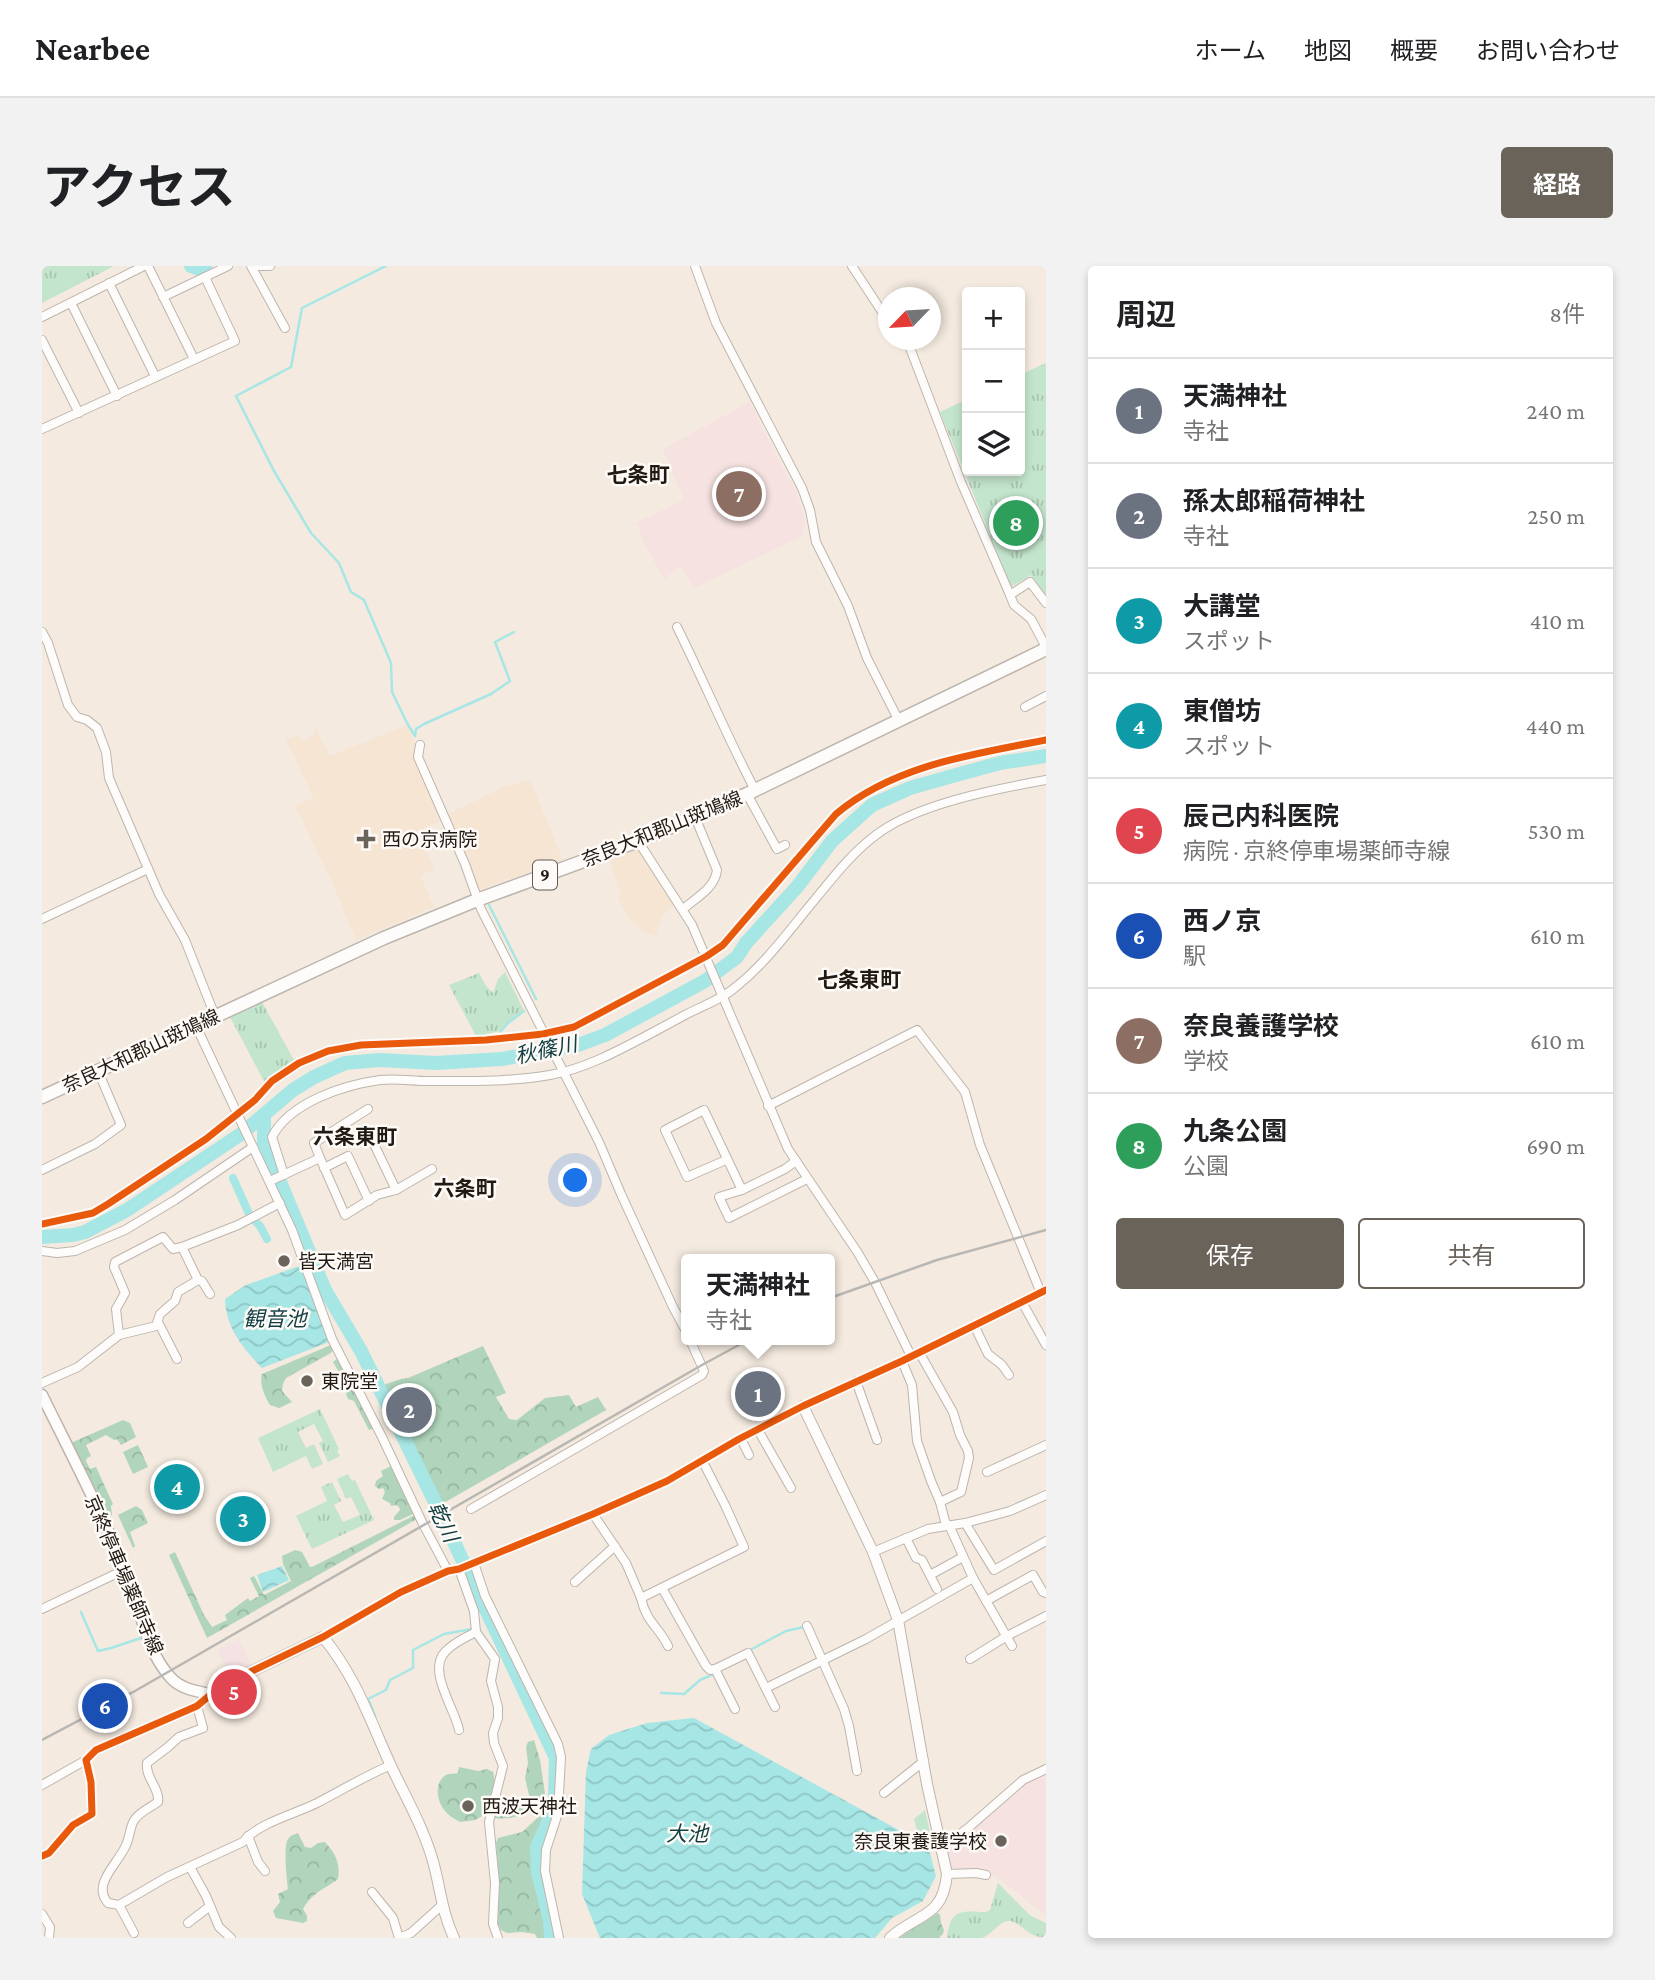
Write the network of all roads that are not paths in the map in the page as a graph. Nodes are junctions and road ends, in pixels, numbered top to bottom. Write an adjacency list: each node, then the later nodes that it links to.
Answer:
1 (146, 266): 9 (street); 10 (street)
2 (228, 266): 8 (street)
3 (251, 266): 14 (street)
4 (257, 266): 5 (street)
5 (270, 266)
6 (695, 266): 29 (street)
7 (852, 266): 12 (street)
8 (205, 277): 10 (street); 17 (street)
9 (109, 283): 11 (street); 18 (street)
10 (163, 297): 17 (street)
11 (71, 303): 13 (street); 19 (street)
12 (878, 306)
13 (42, 317)
14 (285, 328)
15 (42, 340): 20 (street)
16 (911, 350): 22 (street)
17 (194, 359): 18 (street)
18 (155, 376): 19 (street)
19 (117, 396): 20 (street)
20 (79, 413): 21 (street)
21 (42, 429)
22 (1010, 596): 23 (street); 26 (street)
23 (1046, 603)
24 (677, 627): 32 (street)
25 (42, 632): 36 (street)
26 (1046, 648): 29 (main road, 奈良大和郡山斑鳩線 / 9)
27 (1046, 696): 28 (street)
28 (1025, 707)
29 (899, 721): 32 (main road, 奈良大和郡山斑鳩線 / 9)
30 (420, 745): 37 (street)
31 (1046, 780): 40 (street)
32 (751, 792): 33 (main road, 奈良大和郡山斑鳩線 / 9); 35 (street)
33 (695, 817): 34 (main road, 奈良大和郡山斑鳩線 / 9); 38 (street)
34 (638, 841): 37 (main road, 奈良大和郡山斑鳩線 / 9); 38 (street)
35 (778, 849)
36 (148, 869): 39 (street); 41 (street)
37 (477, 900): 41 (main road, 奈良大和郡山斑鳩線 / 9); 44 (street)
38 (683, 909): 40 (street)
39 (42, 919)
40 (721, 993): 44 (street); 46 (street)
41 (215, 1016): 42 (main road, 奈良大和郡山斑鳩線 / 9)
42 (196, 1026): 43 (main road, 奈良大和郡山斑鳩線 / 9); 49 (street)
43 (98, 1071): 45 (main road, 奈良大和郡山斑鳩線 / 9); 55 (street)
44 (563, 1071): 56 (street); 69 (street)
45 (42, 1097)
46 (768, 1106): 52 (street); 66 (street)
47 (368, 1109): 50 (street)
48 (374, 1136): 59 (street)
49 (253, 1147): 58 (street); 64 (street)
50 (320, 1158): 53 (street); 56 (street)
51 (726, 1160): 51 (street); 60 (street)
52 (796, 1161): 57 (street); 60 (street)
53 (324, 1168): 61 (street); 61 (street)
54 (432, 1169): 59 (street)
55 (42, 1170)
56 (284, 1175): 58 (street)
57 (807, 1179): 60 (street); 75 (street)
58 (270, 1181): 62 (street)
59 (396, 1190): 61 (street)
60 (742, 1190)
61 (369, 1200)
62 (280, 1203): 63 (street); 105 (street)
63 (182, 1247): 65 (street); 72 (street)
64 (42, 1251)
65 (198, 1280): 67 (street); 70 (street)
66 (1043, 1291): 68 (street)
67 (209, 1294)
68 (1022, 1302): 71 (street); 74 (street)
69 (681, 1320)
70 (158, 1322): 72 (street); 76 (street)
71 (974, 1325): 75 (street); 78 (street)
72 (119, 1335): 80 (street)
73 (692, 1345): 93 (street)
74 (1046, 1345)
75 (915, 1354): 77 (street); 92 (street)
76 (177, 1359)
77 (902, 1361): 79 (street); 92 (street)
78 (1009, 1375)
79 (856, 1381): 82 (street); 85 (street)
80 (42, 1383)
81 (42, 1395): 104 (main road, 京終停車場薬師寺線)
82 (803, 1406): 83 (street); 100 (street)
83 (758, 1430): 84 (street); 90 (street)
84 (741, 1439): 87 (street); 88 (street)
85 (877, 1440)
86 (1046, 1445): 89 (street)
87 (749, 1455)
88 (703, 1462): 94 (street); 109 (street)
89 (987, 1472)
90 (791, 1488)
91 (1046, 1495): 95 (street)
92 (940, 1502): 96 (street)
93 (471, 1509)
94 (593, 1514): 99 (street); 102 (street)
95 (965, 1523): 96 (street); 98 (street)
96 (948, 1525): 97 (street); 101 (street)
97 (906, 1538): 100 (street); 106 (street)
98 (1046, 1541)
99 (615, 1546): 108 (street); 112 (street)
100 (873, 1552): 116 (street)
101 (964, 1557): 106 (street); 107 (street)
102 (474, 1563): 103 (street); 158 (street)
103 (459, 1569): 105 (street); 118 (street)
104 (124, 1570): 114 (street); 127 (main road, 京終停車場薬師寺線)
105 (448, 1571): 120 (street)
106 (930, 1575): 110 (street)
107 (973, 1578): 113 (street); 116 (street)
108 (575, 1582)
109 (662, 1588): 112 (street); 125 (street)
110 (937, 1589)
111 (1046, 1593): 113 (street)
112 (641, 1598): 121 (street)
113 (986, 1601): 119 (street)
114 (42, 1609)
115 (1046, 1616): 119 (street)
116 (898, 1620): 124 (street); 133 (street)
117 (807, 1626): 124 (street)
118 (475, 1632): 131 (street); 157 (street)
119 (1007, 1636): 122 (street); 123 (street)
120 (323, 1637): 127 (street); 134 (street)
121 (668, 1646)
122 (1013, 1646)
123 (970, 1659)
124 (823, 1661): 126 (street); 136 (street)
125 (715, 1669): 126 (street); 130 (street)
126 (766, 1688): 129 (street)
127 (210, 1694): 128 (street)
128 (197, 1706): 132 (street); 147 (street)
129 (775, 1707)
130 (735, 1709)
131 (459, 1730)
132 (86, 1760): 137 (street); 141 (street)
133 (924, 1761): 138 (street); 140 (street)
134 (391, 1765): 139 (street); 148 (street)
135 (1046, 1769): 140 (street)
136 (857, 1771)
137 (42, 1785)
138 (884, 1793)
139 (248, 1836): 142 (street); 143 (street)
140 (941, 1848): 144 (street)
141 (42, 1856)
142 (190, 1867): 147 (street); 149 (street)
143 (264, 1871)
144 (947, 1874): 145 (street); 159 (street)
145 (986, 1875)
146 (372, 1892): 155 (street)
147 (119, 1905): 152 (street)
148 (442, 1905): 155 (street); 156 (street)
149 (210, 1906): 151 (street); 154 (street)
150 (42, 1914): 153 (street)
151 (188, 1923)
152 (134, 1933)
153 (49, 1938)
154 (231, 1938)
155 (399, 1938)
156 (454, 1938)
157 (498, 1938)
158 (559, 1938)
159 (890, 1938)

